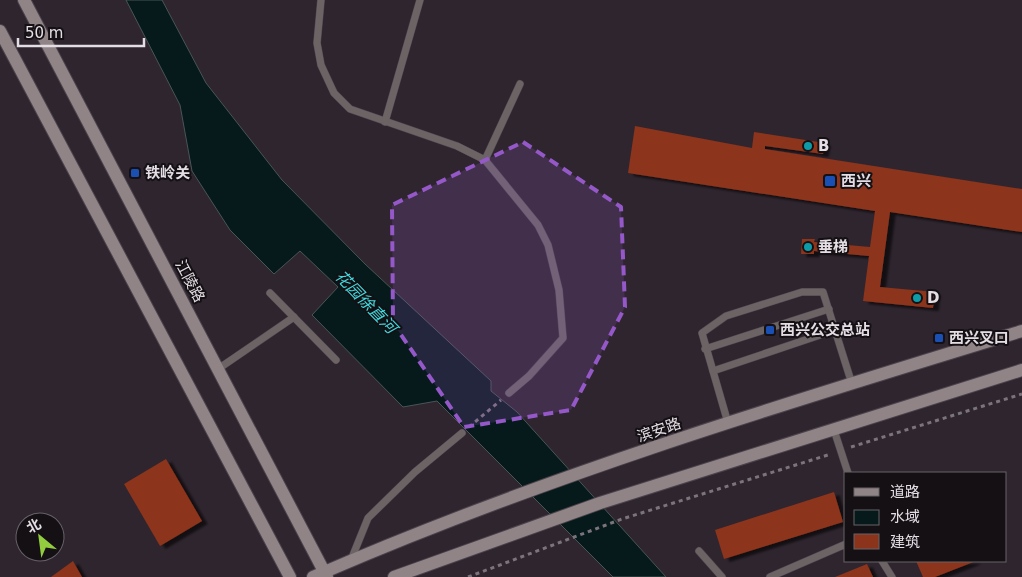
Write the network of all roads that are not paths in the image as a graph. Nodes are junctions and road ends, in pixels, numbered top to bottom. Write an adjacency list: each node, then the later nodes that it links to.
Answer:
1 (24, 0): 15 (main road, 江陵路)
2 (321, 0): 6 (lane)
3 (420, 0): 6 (lane)
4 (0, 31): 29 (main road)
5 (520, 84): 7 (lane)
6 (385, 122): 7 (lane)
7 (484, 160): 19 (lane)
8 (270, 293): 10 (lane)
9 (829, 309): 11 (lane); 13 (lane); 13 (lane)
10 (294, 317): 14 (lane); 15 (lane)
11 (835, 330): 17 (lane); 18 (lane)
12 (1022, 331): 18 (main road, 滨安路)
13 (706, 349): 17 (lane)
14 (336, 360)
15 (218, 369): 28 (main road, 江陵路)
16 (1022, 370): 21 (main road)
17 (713, 371): 20 (lane)
18 (852, 384): 20 (main road, 滨安路)
19 (509, 393)
20 (728, 423): 26 (main road, 滨安路)
21 (834, 430): 23 (lane); 30 (main road)
22 (462, 433): 26 (lane)
23 (848, 472)
24 (844, 545): 32 (lane)
25 (698, 551): 31 (lane)
26 (351, 560): 28 (main road, 滨安路)
27 (883, 562): 33 (lane)
28 (322, 575)
29 (290, 577)
30 (394, 577)
31 (722, 577)
32 (770, 577)
33 (892, 577)

